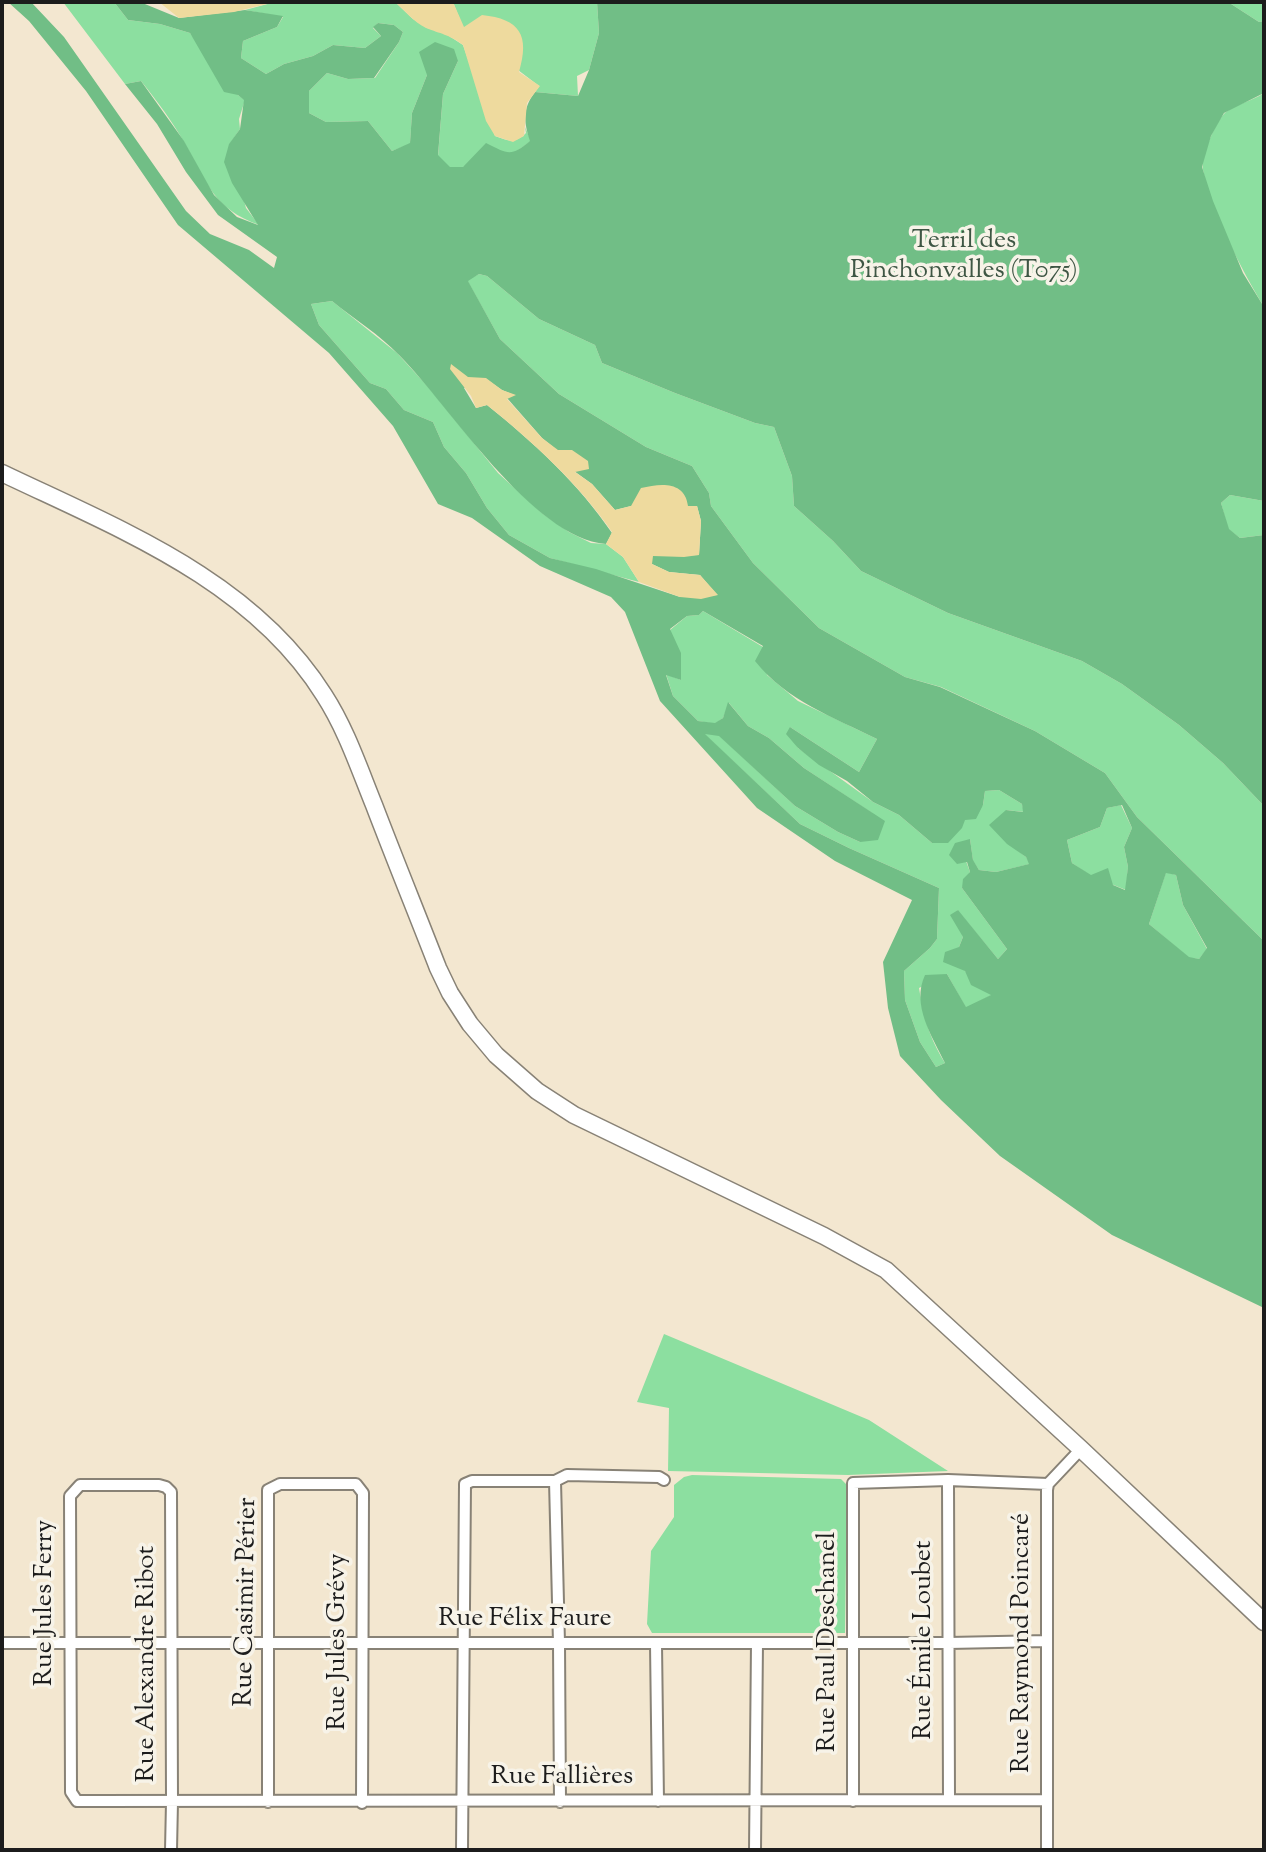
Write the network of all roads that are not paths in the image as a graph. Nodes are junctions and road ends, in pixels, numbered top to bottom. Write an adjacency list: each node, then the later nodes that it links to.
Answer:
1 (2, 473): 2 (main road)
2 (1081, 1449): 7 (street, Rue Raymond Poincaré); 9 (main road)
3 (664, 1480): 5 (street)
4 (948, 1480): 7 (street); 18 (street, Rue Paul Deschanel); 19 (street, Rue Émile Loubet)
5 (555, 1481): 14 (street); 15 (street)
6 (356, 1484): 11 (street, Rue Jules Grévy); 21 (street, Rue Casimir Périer)
7 (1048, 1484): 10 (street, Rue Raymond Poincaré)
8 (159, 1485): 13 (street, Rue Alexandre Ribot); 20 (street, Rue Jules Ferry)
9 (1264, 1622)
10 (1047, 1641): 19 (street, Rue Félix Faure); 23 (street, Rue Raymond Poincaré)
11 (362, 1642): 14 (street, Rue Félix Faure); 21 (street, Rue Félix Faure); 31 (street, Rue Jules Grévy)
12 (2, 1643): 20 (street, Rue Félix Faure)
13 (172, 1643): 20 (street, Rue Félix Faure); 21 (street, Rue Félix Faure); 29 (street, Rue Alexandre Ribot)
14 (464, 1643): 15 (street, Rue Félix Faure); 25 (street)
15 (559, 1643): 16 (street, Rue Félix Faure); 32 (street)
16 (656, 1643): 17 (street, Rue Félix Faure); 26 (street)
17 (757, 1643): 18 (street, Rue Félix Faure); 27 (street)
18 (852, 1643): 19 (street, Rue Félix Faure); 28 (street, Rue Paul Deschanel)
19 (949, 1643): 22 (street, Rue Émile Loubet)
20 (70, 1644): 24 (street, Rue Jules Ferry)
21 (268, 1644): 30 (street, Rue Casimir Périer)
22 (949, 1800): 23 (street, Rue Fallières); 28 (street, Rue Fallières)
23 (1046, 1800): 36 (street, Rue Raymond Poincaré)
24 (77, 1801): 29 (street, Rue Fallières)
25 (463, 1801): 31 (street, Rue Fallières); 32 (street, Rue Fallières); 34 (street)
26 (658, 1801): 27 (street, Rue Fallières); 32 (street, Rue Fallières)
27 (755, 1801): 28 (street, Rue Fallières); 35 (street)
28 (853, 1801)
29 (172, 1802): 30 (street, Rue Fallières); 33 (street, Rue Alexandre Ribot)
30 (268, 1802): 31 (street, Rue Fallières)
31 (362, 1802)
32 (560, 1802)
33 (171, 1850)
34 (462, 1850)
35 (755, 1850)
36 (1047, 1850)

